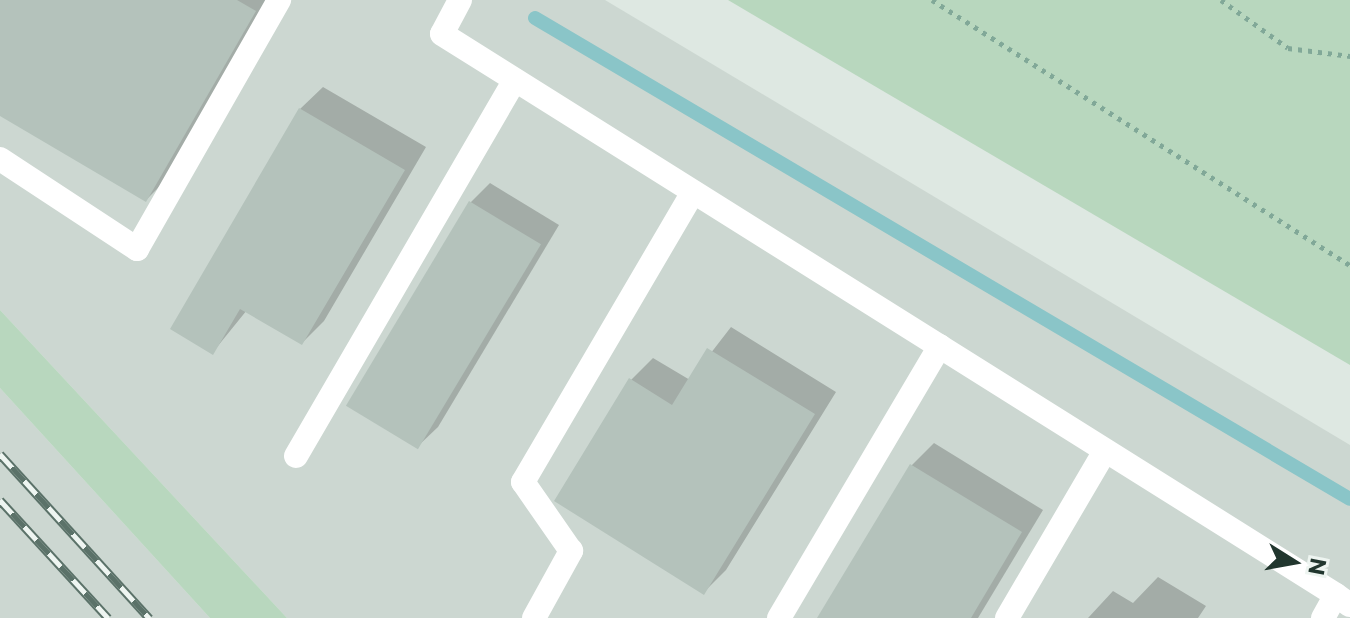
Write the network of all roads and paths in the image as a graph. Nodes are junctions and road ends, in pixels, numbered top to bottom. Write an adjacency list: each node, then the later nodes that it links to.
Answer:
1 (279, 0): 7 (lane)
2 (460, 0): 6 (lane)
3 (932, 0): 9 (path)
4 (1221, 0): 5 (path)
5 (1350, 56)
6 (515, 80): 8 (lane); 12 (lane)
7 (0, 159)
8 (693, 192): 10 (lane); 14 (lane)
9 (1350, 265)
10 (940, 346): 11 (lane); 15 (lane)
11 (1105, 451): 13 (lane); 16 (lane)
12 (296, 456)
13 (1343, 600): 17 (lane)
14 (534, 618)
15 (779, 618)
16 (1007, 618)
17 (1323, 618)

